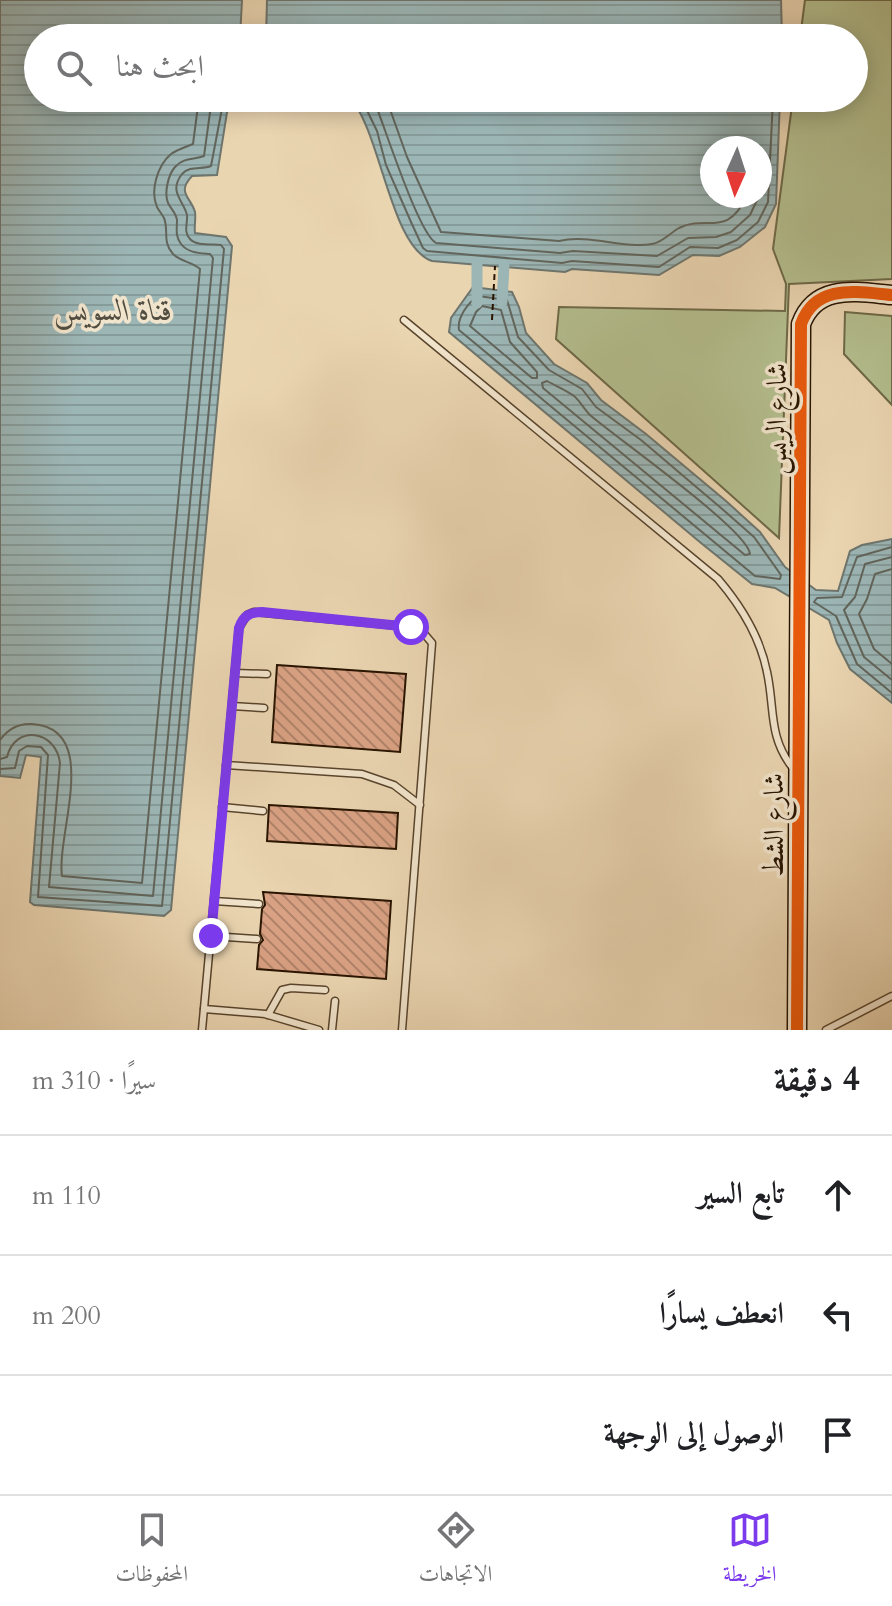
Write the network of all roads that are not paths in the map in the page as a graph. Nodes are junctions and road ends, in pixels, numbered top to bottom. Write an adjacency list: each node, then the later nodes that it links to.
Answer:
1 (892, 295): 3 (street, شارع الريس)
2 (404, 320): 9 (lane)
3 (798, 621): 9 (street, شارع الشط)
4 (235, 673): 5 (lane); 6 (lane); 10 (lane)
5 (267, 674)
6 (232, 706): 7 (lane); 8 (lane)
7 (264, 708)
8 (226, 765): 10 (lane); 11 (lane)
9 (797, 773): 26 (street, شارع الشط)
10 (420, 805): 25 (lane)
11 (222, 807): 12 (lane); 13 (lane)
12 (263, 811)
13 (214, 901): 14 (lane); 15 (lane)
14 (259, 904)
15 (211, 936): 16 (lane); 20 (lane)
16 (257, 939)
17 (325, 990): 21 (lane)
18 (892, 996): 27 (lane)
19 (335, 1001): 24 (lane)
20 (204, 1009): 21 (lane); 22 (lane)
21 (268, 1015): 23 (lane)
22 (202, 1030)
23 (319, 1030)
24 (332, 1030)
25 (402, 1030)
26 (797, 1030)
27 (826, 1030)

